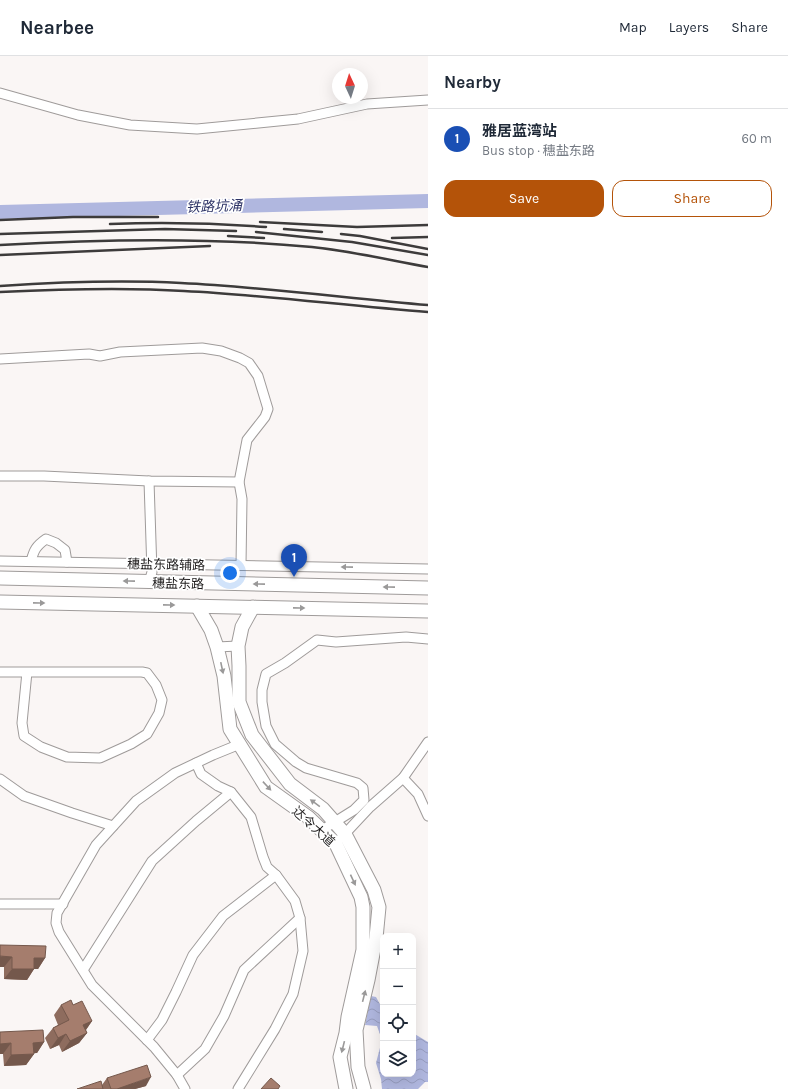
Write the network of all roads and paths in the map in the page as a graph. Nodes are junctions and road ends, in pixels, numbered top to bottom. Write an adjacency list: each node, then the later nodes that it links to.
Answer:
1 (0, 93): 2 (street)
2 (428, 100)
3 (0, 358): 6 (street)
4 (0, 476): 5 (street)
5 (149, 481): 6 (street); 10 (street)
6 (239, 482): 11 (street)
7 (0, 561): 8 (street, 穗盐东路辅路)
8 (30, 561): 9 (street, 穗盐东路辅路); 9 (street)
9 (67, 562): 10 (street, 穗盐东路辅路)
10 (151, 564): 11 (street, 穗盐东路辅路); 14 (street)
11 (241, 565): 12 (street, 穗盐东路辅路, one-way to 11)
12 (428, 569)
13 (0, 578): 14 (street, 穗盐东路, one-way to 13)
14 (149, 582): 15 (street, 穗盐东路, one-way to 14)
15 (428, 588)
16 (0, 602): 17 (street, 穗盐东路, one-way to 17)
17 (197, 606): 18 (street, 穗盐东路); 21 (street, 达令大道)
18 (253, 607): 19 (street, 穗盐东路, one-way to 19); 22 (street, 达令大道)
19 (428, 611)
20 (428, 639): 32 (street)
21 (217, 646): 22 (street); 26 (street, 达令大道, one-way to 26)
22 (238, 646): 32 (street, 达令大道, one-way to 22)
23 (0, 672): 24 (street)
24 (27, 672): 24 (street)
25 (428, 742): 28 (street)
26 (240, 744): 27 (street); 34 (street, 达令大道, one-way to 34)
27 (196, 763): 30 (street); 33 (street)
28 (403, 778): 31 (street); 35 (street)
29 (0, 779): 33 (street)
30 (231, 792): 37 (street); 41 (street)
31 (428, 816)
32 (335, 822): 34 (street); 35 (street, 达令大道)
33 (113, 826): 39 (street)
34 (322, 830): 36 (street, 达令大道)
35 (345, 834): 36 (street); 42 (street, 达令大道, one-way to 35)
36 (336, 844): 42 (street, 达令大道, one-way to 42)
37 (276, 875): 40 (street); 43 (street)
38 (0, 904): 39 (street)
39 (63, 904): 41 (street)
40 (300, 918): 44 (street); 46 (street)
41 (82, 970): 43 (street)
42 (353, 1018): 47 (street, 达令大道, one-way to 47); 48 (street, 达令大道)
43 (147, 1040): 44 (street)
44 (177, 1075): 45 (street)
45 (185, 1089)
46 (238, 1089)
47 (346, 1089)
48 (364, 1089)

